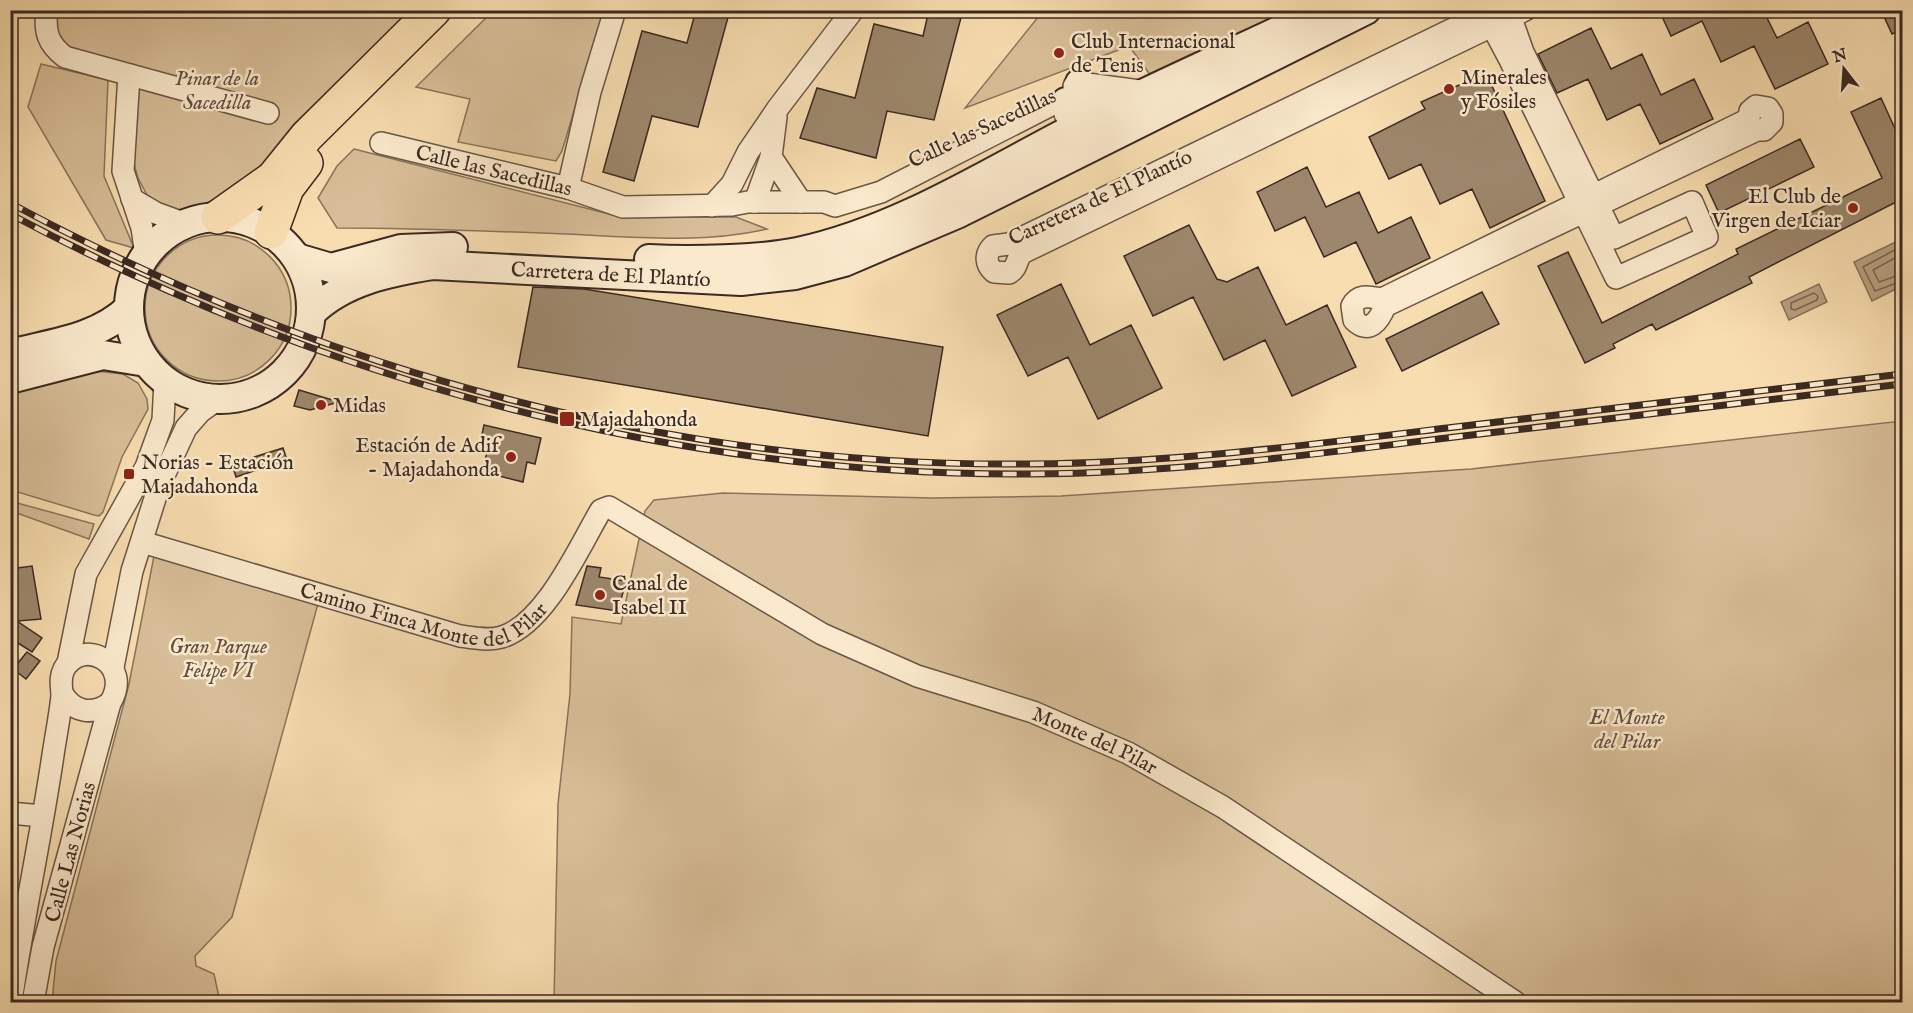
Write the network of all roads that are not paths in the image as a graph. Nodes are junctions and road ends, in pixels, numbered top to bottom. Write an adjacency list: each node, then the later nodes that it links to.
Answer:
1 (46, 10): 9 (street)
2 (435, 10): 27 (highway)
3 (459, 10): 29 (highway)
4 (615, 10): 20 (street)
5 (853, 10): 13 (street)
6 (1322, 10): 12 (street, Carretera de El Plantío)
7 (1366, 10): 10 (street, Carretera de El Plantío)
8 (1498, 15): 8 (street, Carretera de El Plantío); 24 (street)
9 (129, 75): 14 (street); 21 (street)
10 (1217, 85): 15 (street); 26 (street, Carretera de El Plantío)
11 (1073, 92): 12 (street, Calle las Sacedillas); 15 (street); 16 (street, Calle las Sacedillas); 23 (street, Calle las Sacedillas)
12 (1147, 92): 15 (street, Carretera de El Plantío)
13 (778, 108): 18 (street); 19 (street)
14 (268, 113)
15 (1095, 117): 16 (street, Carretera de El Plantío); 26 (street)
16 (1054, 139): 31 (street, Carretera de El Plantío)
17 (381, 143): 20 (street, Calle las Sacedillas)
18 (771, 157): 22 (street); 23 (street)
19 (739, 173): 22 (street); 25 (street)
20 (568, 188): 25 (street, Calle las Sacedillas)
21 (132, 199): 28 (street); 30 (street)
22 (752, 202): 23 (street, Calle las Sacedillas); 25 (street, Calle las Sacedillas)
23 (801, 202)
24 (1589, 203): 24 (street); 24 (street); 24 (street)
25 (712, 206)
26 (959, 213): 33 (street, Carretera de El Plantío)
27 (218, 217): 28 (street); 29 (street)
28 (186, 224): 30 (street)
29 (270, 232): 31 (street)
30 (146, 256): 32 (street)
31 (297, 258): 33 (street)
32 (129, 309): 34 (street); 35 (street)
33 (312, 312): 38 (street)
34 (10, 354)
35 (146, 362): 36 (street); 37 (street)
36 (10, 379)
37 (165, 381): 38 (street); 41 (street, Calle Las Norias)
38 (218, 399): 40 (street, Calle Las Norias)
39 (647, 532): 40 (street, Camino Finca Monte del Pilar); 49 (street, Monte del Pilar)
40 (142, 542): 42 (street, Calle Las Norias)
41 (68, 663): 42 (street); 43 (street, Calle Las Norias)
42 (112, 667): 44 (street, Calle Las Norias)
43 (62, 693): 44 (street); 46 (street, Calle Las Norias)
44 (110, 703): 48 (street, Calle Las Norias)
45 (10, 813): 46 (street)
46 (42, 816): 47 (street, Calle Las Norias)
47 (11, 1002)
48 (33, 1002)
49 (1515, 1002)

